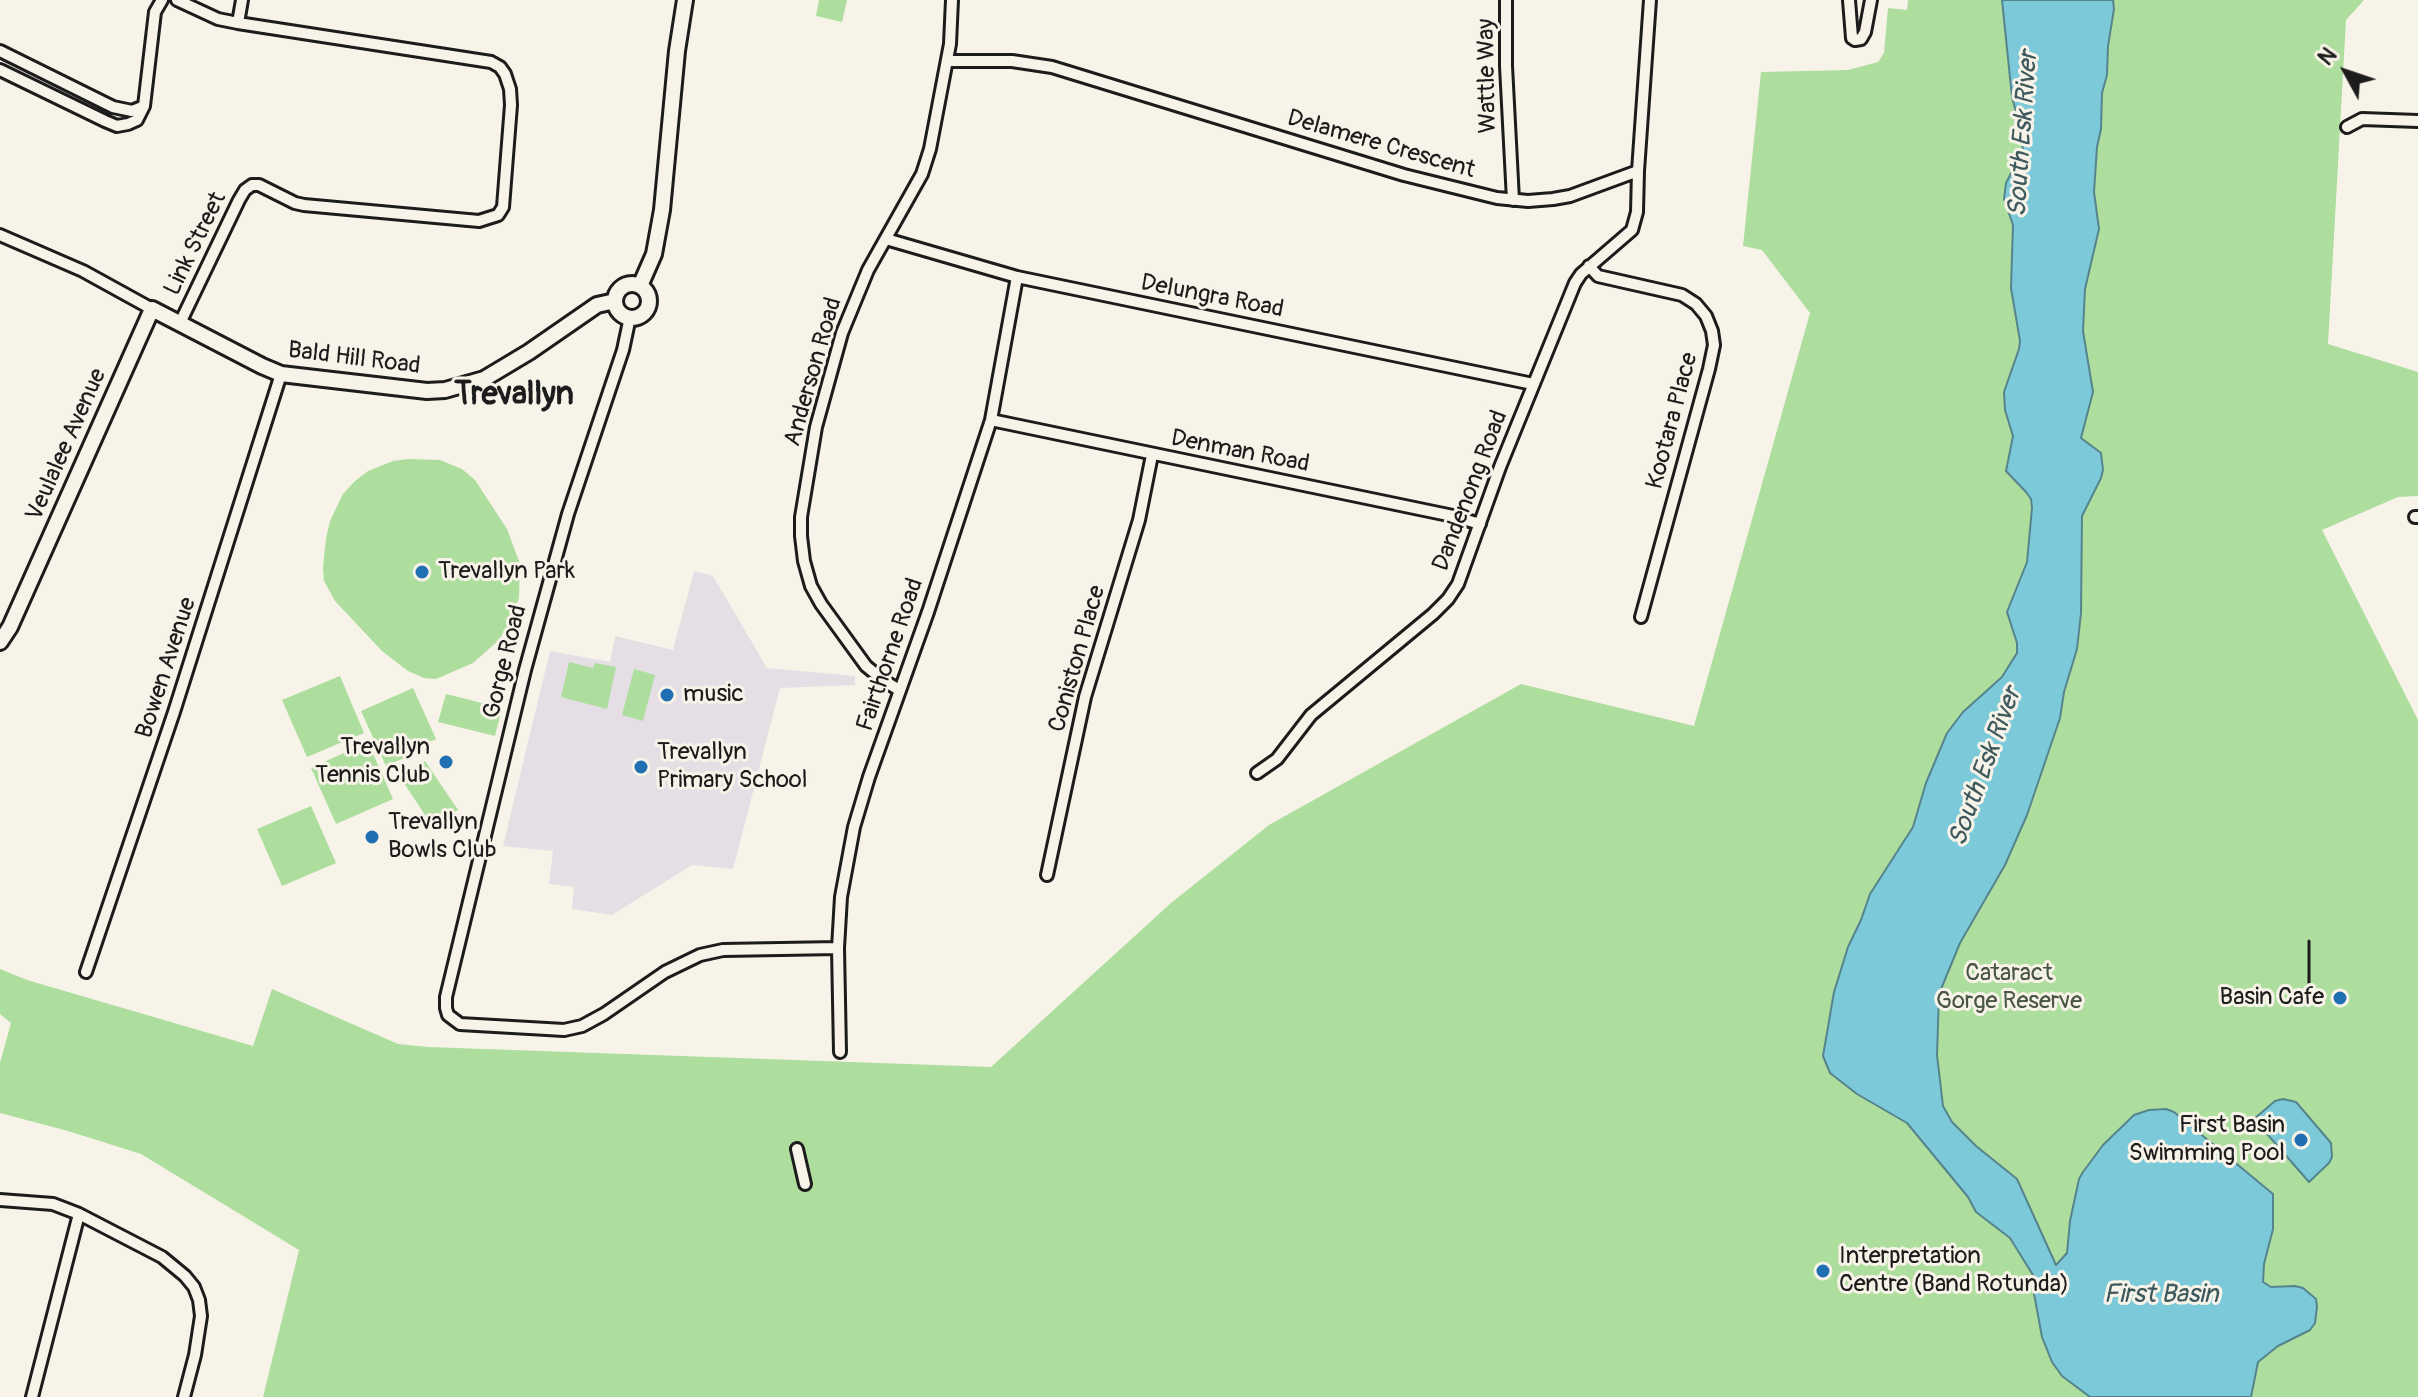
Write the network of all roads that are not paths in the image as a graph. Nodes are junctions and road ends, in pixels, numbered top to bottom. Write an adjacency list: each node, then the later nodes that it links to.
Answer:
1 (162, 0): 14 (street)
2 (177, 0): 10 (street)
3 (242, 0): 10 (street)
4 (685, 0): 23 (street)
5 (952, 0): 12 (street, Anderson Road)
6 (1506, 0): 18 (street, Wattle Way)
7 (1650, 0): 17 (street)
8 (1849, 0): 9 (street)
9 (1871, 0)
10 (238, 23): 27 (street, Link Street)
11 (0, 51): 14 (street)
12 (947, 61): 18 (street, Delamere Crescent); 20 (street, Anderson Road)
13 (0, 70): 14 (street)
14 (144, 106)
15 (2418, 121): 16 (street)
16 (2347, 127)
17 (1638, 171): 18 (street, Delamere Crescent); 21 (street, Dandenong Road)
18 (1513, 200)
19 (0, 235): 25 (street, Bald Hill Road)
20 (886, 239): 22 (street, Delungra Road); 35 (street, Anderson Road)
21 (1589, 266): 29 (street, Dandenong Road); 33 (street, Kootara Place)
22 (1017, 277): 29 (street, Delungra Road); 30 (street, Fairthorne Road)
23 (640, 286): 24 (street); 26 (street)
24 (615, 301): 26 (street); 28 (street, Bald Hill Road)
25 (152, 309): 27 (street, Bald Hill Road); 34 (street, Veulalee Avenue)
26 (630, 317): 38 (street, Gorge Road)
27 (180, 323): 28 (street, Bald Hill Road)
28 (281, 374): 39 (street, Bowen Avenue)
29 (1533, 384): 32 (street, Dandenong Road)
30 (991, 420): 31 (street, Denman Road); 35 (street, Fairthorne Road)
31 (1152, 455): 32 (street, Denman Road); 37 (street, Coniston Place)
32 (1480, 524): 36 (street, Dandenong Road)
33 (1641, 617)
34 (0, 642)
35 (899, 690): 38 (street, Fairthorne Road)
36 (1257, 773)
37 (1047, 875)
38 (838, 948): 40 (street, Fairthorne Road)
39 (86, 972)
40 (840, 1052)
41 (797, 1149): 42 (street)
42 (805, 1184)
43 (0, 1200): 44 (street)
44 (79, 1214): 45 (street); 46 (street)
45 (32, 1397)
46 (184, 1397)

